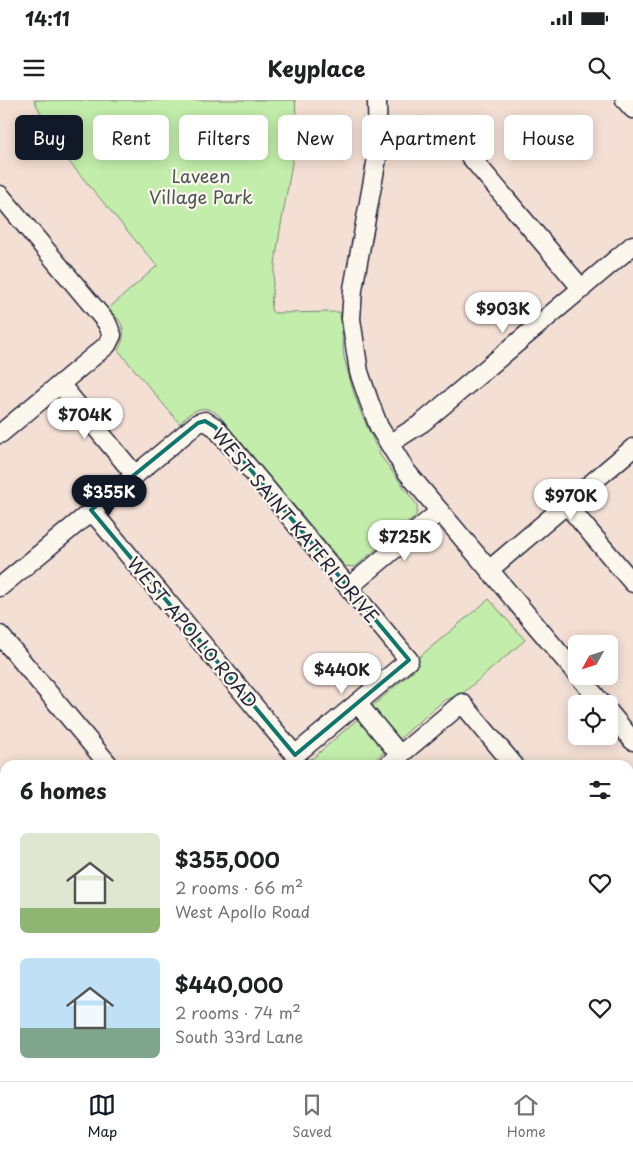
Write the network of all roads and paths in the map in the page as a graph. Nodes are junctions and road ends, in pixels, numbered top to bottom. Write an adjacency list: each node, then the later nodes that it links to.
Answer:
1 (377, 100): 10 (street)
2 (625, 100): 3 (street)
3 (633, 109)
4 (472, 160): 7 (street)
5 (0, 195): 8 (street)
6 (633, 246): 7 (street)
7 (582, 289): 10 (street)
8 (60, 384): 9 (street); 12 (street)
9 (1, 430)
10 (389, 444): 15 (street)
11 (633, 448): 13 (street)
12 (134, 475): 14 (street); 19 (street, WEST SAINT KATERI DRIVE)
13 (566, 504): 16 (street); 17 (street)
14 (91, 510): 18 (street); 24 (street, WEST APOLLO ROAD)
15 (440, 512): 16 (street); 19 (street)
16 (489, 570): 21 (street)
17 (633, 583)
18 (0, 587)
19 (349, 587): 24 (street, WEST SAINT KATERI DRIVE)
20 (0, 634): 27 (street)
21 (568, 664)
22 (586, 685): 23 (street)
23 (594, 695)
24 (357, 703): 28 (street)
25 (618, 723): 26 (street)
26 (633, 741)
27 (105, 760)
28 (394, 760): 29 (street)
29 (510, 760)

